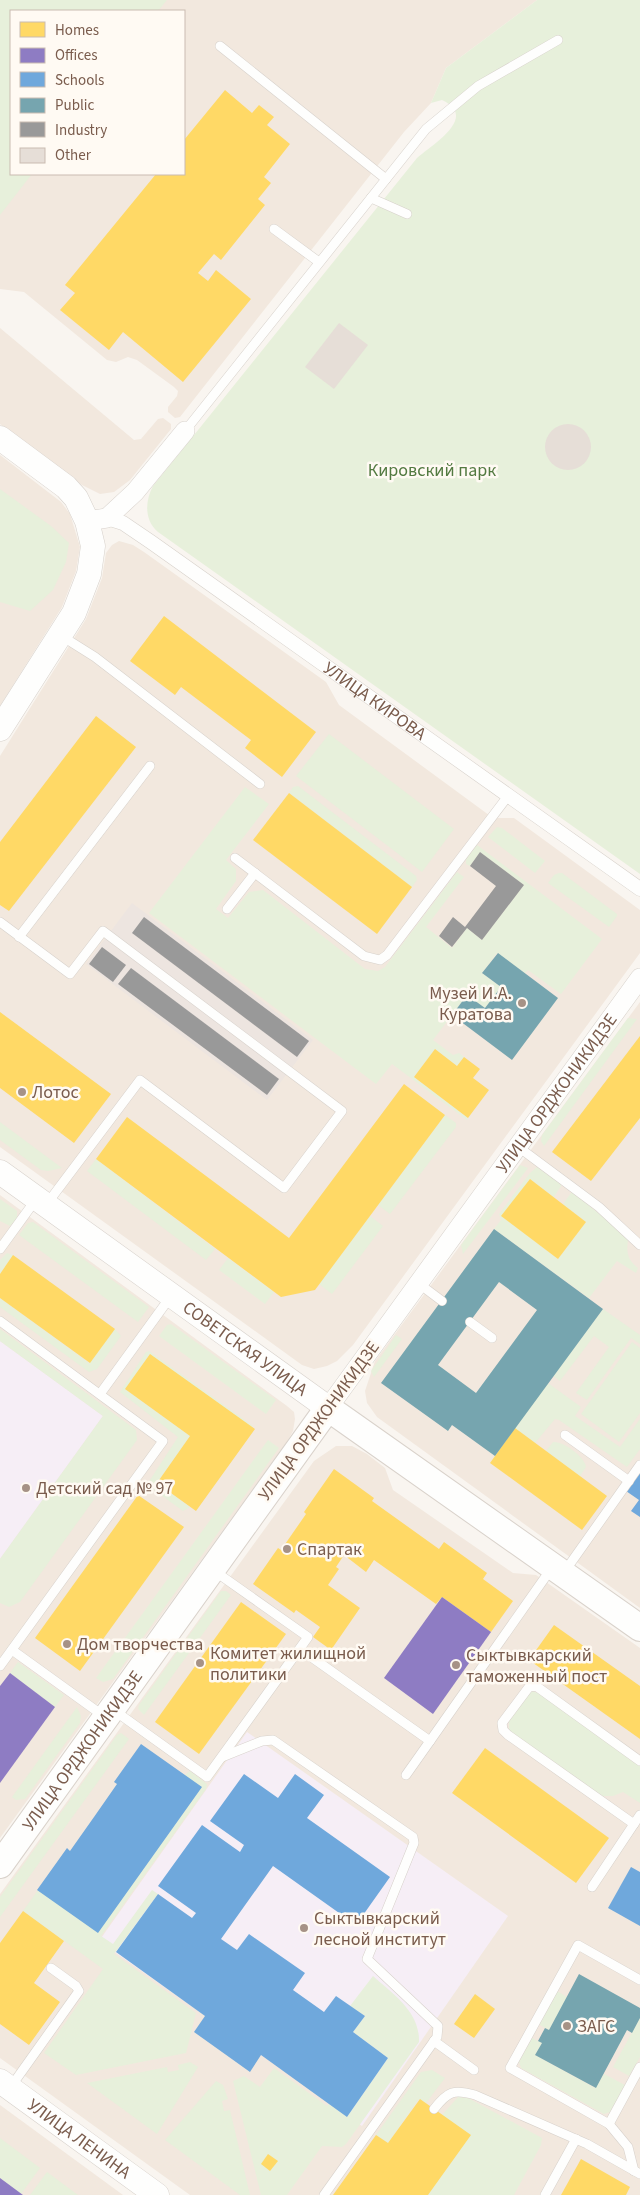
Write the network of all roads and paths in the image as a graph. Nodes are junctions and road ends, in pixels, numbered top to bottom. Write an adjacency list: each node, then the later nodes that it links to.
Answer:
1 (558, 40): 3 (lane)
2 (220, 46): 3 (lane)
3 (386, 178): 4 (lane)
4 (371, 198): 5 (lane); 7 (lane)
5 (407, 214)
6 (274, 229): 7 (lane)
7 (319, 262): 8 (lane)
8 (185, 431): 10 (street)
9 (0, 438): 10 (street)
10 (97, 520): 11 (street); 15 (street, УЛИЦА КИРОВА)
11 (60, 635): 12 (street); 14 (lane)
12 (0, 729)
13 (150, 766): 21 (lane)
14 (260, 784)
15 (508, 796): 17 (lane); 18 (street, УЛИЦА КИРОВА)
16 (235, 858): 17 (lane)
17 (255, 873): 19 (lane)
18 (640, 889)
19 (228, 909)
20 (0, 922): 21 (lane)
21 (19, 936): 25 (lane)
22 (640, 978): 23 (street, УЛИЦА ОРДЖОНИКИДЗЕ)
23 (517, 1146): 26 (lane); 28 (street, УЛИЦА ОРДЖОНИКИДЗЕ)
24 (0, 1172): 25 (street, СОВЕТСКАЯ УЛИЦА)
25 (41, 1202): 27 (lane); 29 (street, СОВЕТСКАЯ УЛИЦА)
26 (640, 1245)
27 (0, 1249)
28 (418, 1283): 30 (lane); 35 (street, УЛИЦА ОРДЖОНИКИДЗЕ)
29 (171, 1296): 34 (lane); 35 (street, СОВЕТСКАЯ УЛИЦА)
30 (442, 1301)
31 (0, 1321): 34 (lane)
32 (470, 1322): 33 (lane)
33 (492, 1338)
34 (100, 1394): 43 (lane)
35 (328, 1408): 39 (main road, УЛИЦА ОРДЖОНИКИДЗЕ); 40 (main road, СОВЕТСКАЯ УЛИЦА)
36 (565, 1435): 38 (lane)
37 (640, 1465): 38 (lane)
38 (629, 1481): 40 (lane)
39 (213, 1570): 42 (lane); 45 (main road, УЛИЦА ОРДЖОНИКИДЗЕ)
40 (558, 1570): 41 (main road, СОВЕТСКАЯ УЛИЦА); 46 (lane)
41 (640, 1628)
42 (300, 1649): 46 (lane); 47 (lane)
43 (12, 1650): 44 (lane); 45 (lane)
44 (0, 1666)
45 (109, 1714): 47 (lane); 52 (main road, УЛИЦА ОРДЖОНИКИДЗЕ)
46 (430, 1741): 49 (lane)
47 (222, 1757): 56 (lane)
48 (640, 1761): 51 (lane)
49 (406, 1774)
50 (640, 1815): 51 (lane)
51 (634, 1824): 53 (lane)
52 (2, 1859)
53 (592, 1886)
54 (51, 1968): 59 (lane)
55 (640, 1980): 61 (lane)
56 (434, 2041): 58 (lane); 65 (lane)
57 (640, 2067): 61 (lane)
58 (474, 2070)
59 (4, 2085): 64 (street, УЛИЦА ЛЕНИНА)
60 (434, 2109): 62 (lane)
61 (609, 2124): 63 (lane)
62 (576, 2139): 63 (lane); 66 (lane)
63 (637, 2173)
64 (157, 2195)
65 (324, 2195)
66 (545, 2195)

